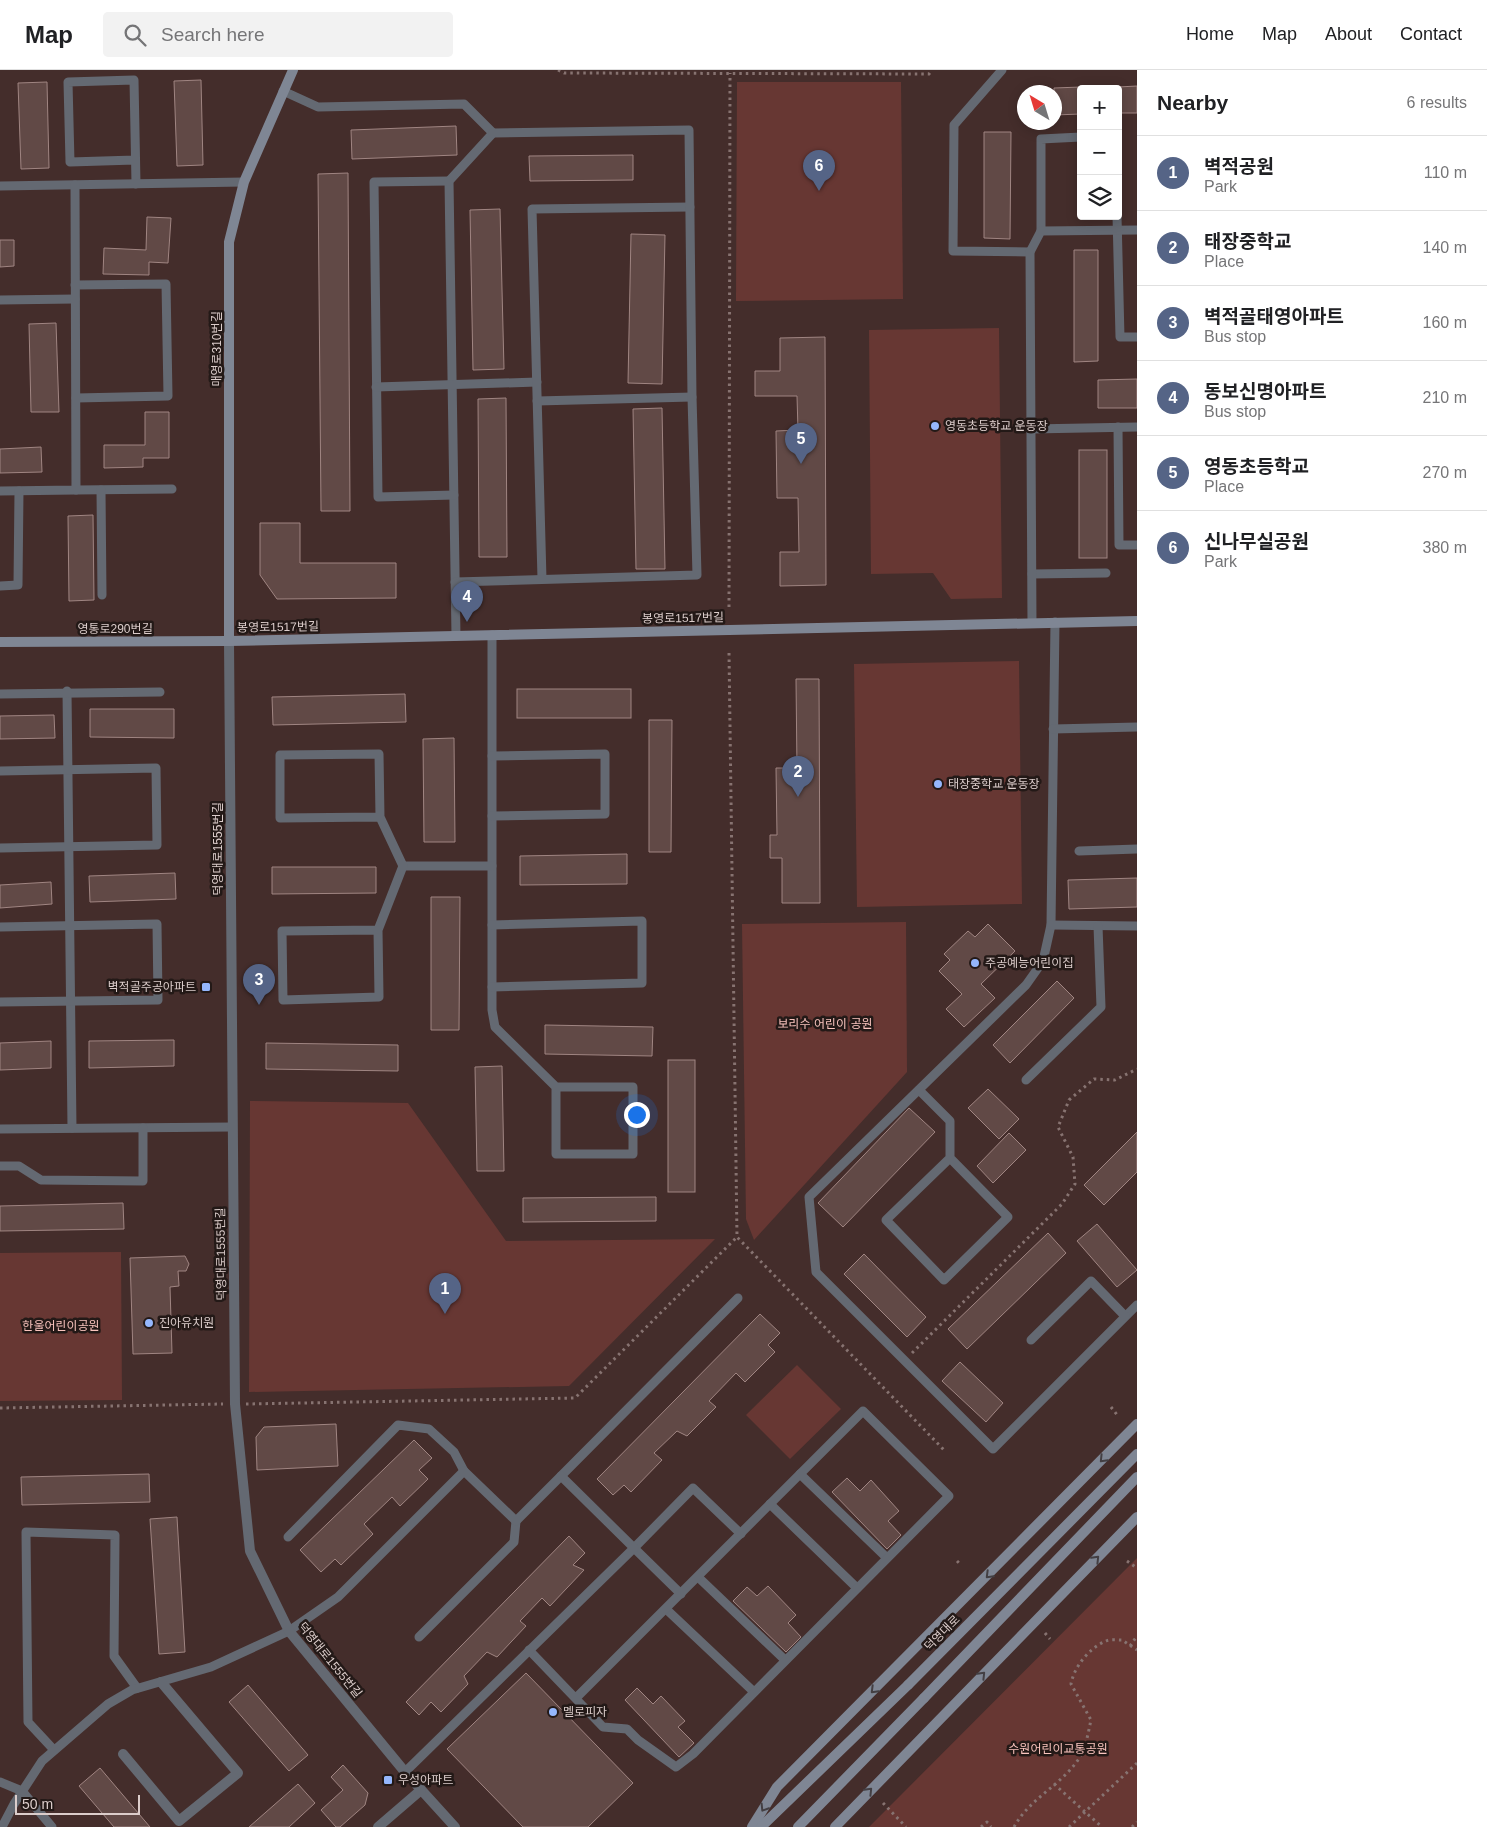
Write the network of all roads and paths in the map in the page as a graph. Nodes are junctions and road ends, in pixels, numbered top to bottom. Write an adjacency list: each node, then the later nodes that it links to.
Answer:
1 (293, 70): 6 (main road, 매영로310번길)
2 (558, 70): 5 (path)
3 (932, 70): 5 (path)
4 (1002, 70): 20 (lane)
5 (730, 73): 47 (path)
6 (283, 92): 7 (lane); 11 (main road, 매영로310번길)
7 (493, 133): 10 (lane); 15 (lane)
8 (1077, 137): 19 (lane)
9 (135, 160): 9 (lane); 12 (lane)
10 (449, 181): 26 (lane); 27 (lane)
11 (244, 182): 12 (lane); 53 (main road, 매영로310번길)
12 (136, 184): 13 (lane)
13 (75, 185): 14 (lane); 21 (lane)
14 (0, 186)
15 (690, 207): 25 (lane); 28 (lane)
16 (1117, 220): 17 (lane)
17 (1117, 230): 18 (lane); 19 (lane); 24 (lane)
18 (1137, 230)
19 (1041, 231): 20 (lane)
20 (1030, 252): 33 (lane)
21 (75, 285): 22 (lane); 29 (lane)
22 (75, 299): 23 (lane); 29 (lane)
23 (0, 300)
24 (1137, 337)
25 (537, 382): 26 (lane); 30 (lane)
26 (452, 385): 27 (lane); 39 (lane)
27 (376, 387): 39 (lane)
28 (692, 397): 30 (lane); 43 (lane)
29 (76, 398): 35 (lane)
30 (538, 401): 43 (lane)
31 (1118, 427): 32 (lane); 33 (lane); 40 (lane)
32 (1137, 427)
33 (1032, 429): 42 (lane)
34 (172, 489): 36 (lane)
35 (76, 490): 36 (lane); 38 (lane)
36 (101, 490): 46 (lane)
37 (0, 491): 38 (lane)
38 (19, 491): 45 (lane)
39 (454, 495): 44 (lane)
40 (1137, 545)
41 (1106, 573): 42 (lane)
42 (1032, 574): 50 (lane)
43 (542, 579): 44 (lane)
44 (455, 582): 52 (lane)
45 (0, 586)
46 (102, 594)
47 (729, 607)
48 (1137, 621): 49 (main road, 봉영로1517번길)
49 (1055, 622): 50 (main road, 봉영로1517번길); 60 (lane)
50 (1032, 623): 51 (main road, 봉영로1517번길)
51 (492, 635): 52 (main road, 봉영로1517번길); 61 (lane)
52 (456, 636): 53 (main road, 봉영로1517번길)
53 (229, 641): 54 (main road, 영통로290번길); 86 (street, 덕영대로1555번길)
54 (0, 642)
55 (729, 653): 92 (path)
56 (66, 692): 57 (lane); 58 (lane); 62 (lane)
57 (160, 692)
58 (0, 694)
59 (1137, 727): 60 (lane)
60 (1053, 729): 73 (lane)
61 (492, 756): 64 (lane); 64 (lane)
62 (68, 770): 63 (lane); 66 (lane); 66 (lane)
63 (0, 771)
64 (492, 816): 71 (lane)
65 (380, 817): 65 (lane); 70 (lane)
66 (69, 847): 67 (lane); 74 (lane)
67 (0, 848)
68 (1137, 848): 69 (lane)
69 (1079, 851)
70 (403, 866): 71 (lane); 78 (lane)
71 (492, 866): 72 (lane)
72 (492, 925): 79 (lane); 79 (lane)
73 (1051, 925): 75 (lane); 85 (lane)
74 (70, 926): 77 (lane); 80 (lane); 80 (lane)
75 (1098, 926): 76 (lane); 83 (lane)
76 (1137, 926)
77 (0, 927)
78 (378, 930): 78 (lane)
79 (492, 987): 84 (lane)
80 (71, 1001): 81 (lane); 87 (lane)
81 (0, 1002)
82 (1137, 1069): 97 (path)
83 (1026, 1080)
84 (556, 1086): 84 (lane)
85 (919, 1090): 90 (lane); 97 (lane)
86 (232, 1127): 88 (lane); 98 (street, 덕영대로1555번길)
87 (72, 1128): 88 (lane); 89 (lane)
88 (143, 1128): 91 (lane)
89 (0, 1129)
90 (950, 1158): 90 (lane)
91 (0, 1166)
92 (737, 1237): 98 (path); 103 (path)
93 (738, 1298): 107 (lane)
94 (1137, 1304): 95 (lane)
95 (1126, 1316): 96 (lane); 97 (lane)
96 (1031, 1340)
97 (904, 1361)
98 (234, 1404): 100 (path); 124 (street, 덕영대로1555번길)
99 (1110, 1407): 101 (path)
100 (0, 1408)
101 (1118, 1416)
102 (1137, 1424): 152 (main road, one-way to 152)
103 (945, 1451)
104 (1137, 1454): 153 (main road, 덕영대로, bridge)
105 (464, 1471): 111 (lane); 113 (lane); 124 (lane)
106 (800, 1474): 109 (lane); 115 (lane); 115 (lane)
107 (560, 1476): 111 (lane); 114 (lane)
108 (1137, 1478): 154 (main road, bridge)
109 (770, 1504): 112 (lane); 121 (lane)
110 (1137, 1517): 155 (main road, one-way to 110)
111 (516, 1521): 127 (lane)
112 (740, 1534): 114 (lane); 120 (lane)
113 (288, 1537)
114 (634, 1548): 122 (lane); 130 (lane)
115 (886, 1558): 121 (lane)
116 (957, 1561): 118 (path)
117 (1127, 1561): 119 (path)
118 (961, 1565)
119 (1137, 1568)
120 (698, 1577): 122 (lane); 132 (lane)
121 (856, 1588): 132 (lane)
122 (681, 1594): 123 (lane)
123 (666, 1609): 135 (lane); 136 (lane)
124 (290, 1631): 133 (lane); 140 (street, 덕영대로1555번길)
125 (1045, 1634): 128 (path)
126 (1137, 1636): 129 (path)
127 (419, 1637)
128 (1050, 1639)
129 (1130, 1646): 131 (path); 142 (path)
130 (529, 1650): 136 (lane); 140 (lane)
131 (1137, 1650)
132 (785, 1660): 135 (lane)
133 (161, 1682): 134 (lane); 138 (street)
134 (138, 1688): 137 (lane); 137 (lane)
135 (754, 1692): 136 (lane)
136 (576, 1698)
137 (54, 1750): 144 (lane)
138 (123, 1754)
139 (1137, 1762): 146 (path)
140 (405, 1772): 143 (street, 덕영대로1555번길)
141 (0, 1782): 144 (lane)
142 (1054, 1784): 146 (path); 159 (path)
143 (421, 1790): 150 (street); 151 (street, 덕영대로1555번길)
144 (22, 1791): 148 (lane); 149 (lane)
145 (884, 1803): 156 (path)
146 (1084, 1811): 160 (path); 161 (path)
147 (1137, 1822): 162 (path)
148 (2, 1827)
149 (52, 1827)
150 (378, 1827)
151 (454, 1827)
152 (752, 1827)
153 (761, 1827)
154 (798, 1827)
155 (835, 1827)
156 (906, 1827)
157 (982, 1827): 158 (path)
158 (991, 1827)
159 (1014, 1827)
160 (1069, 1827)
161 (1102, 1827)
162 (1132, 1827)

